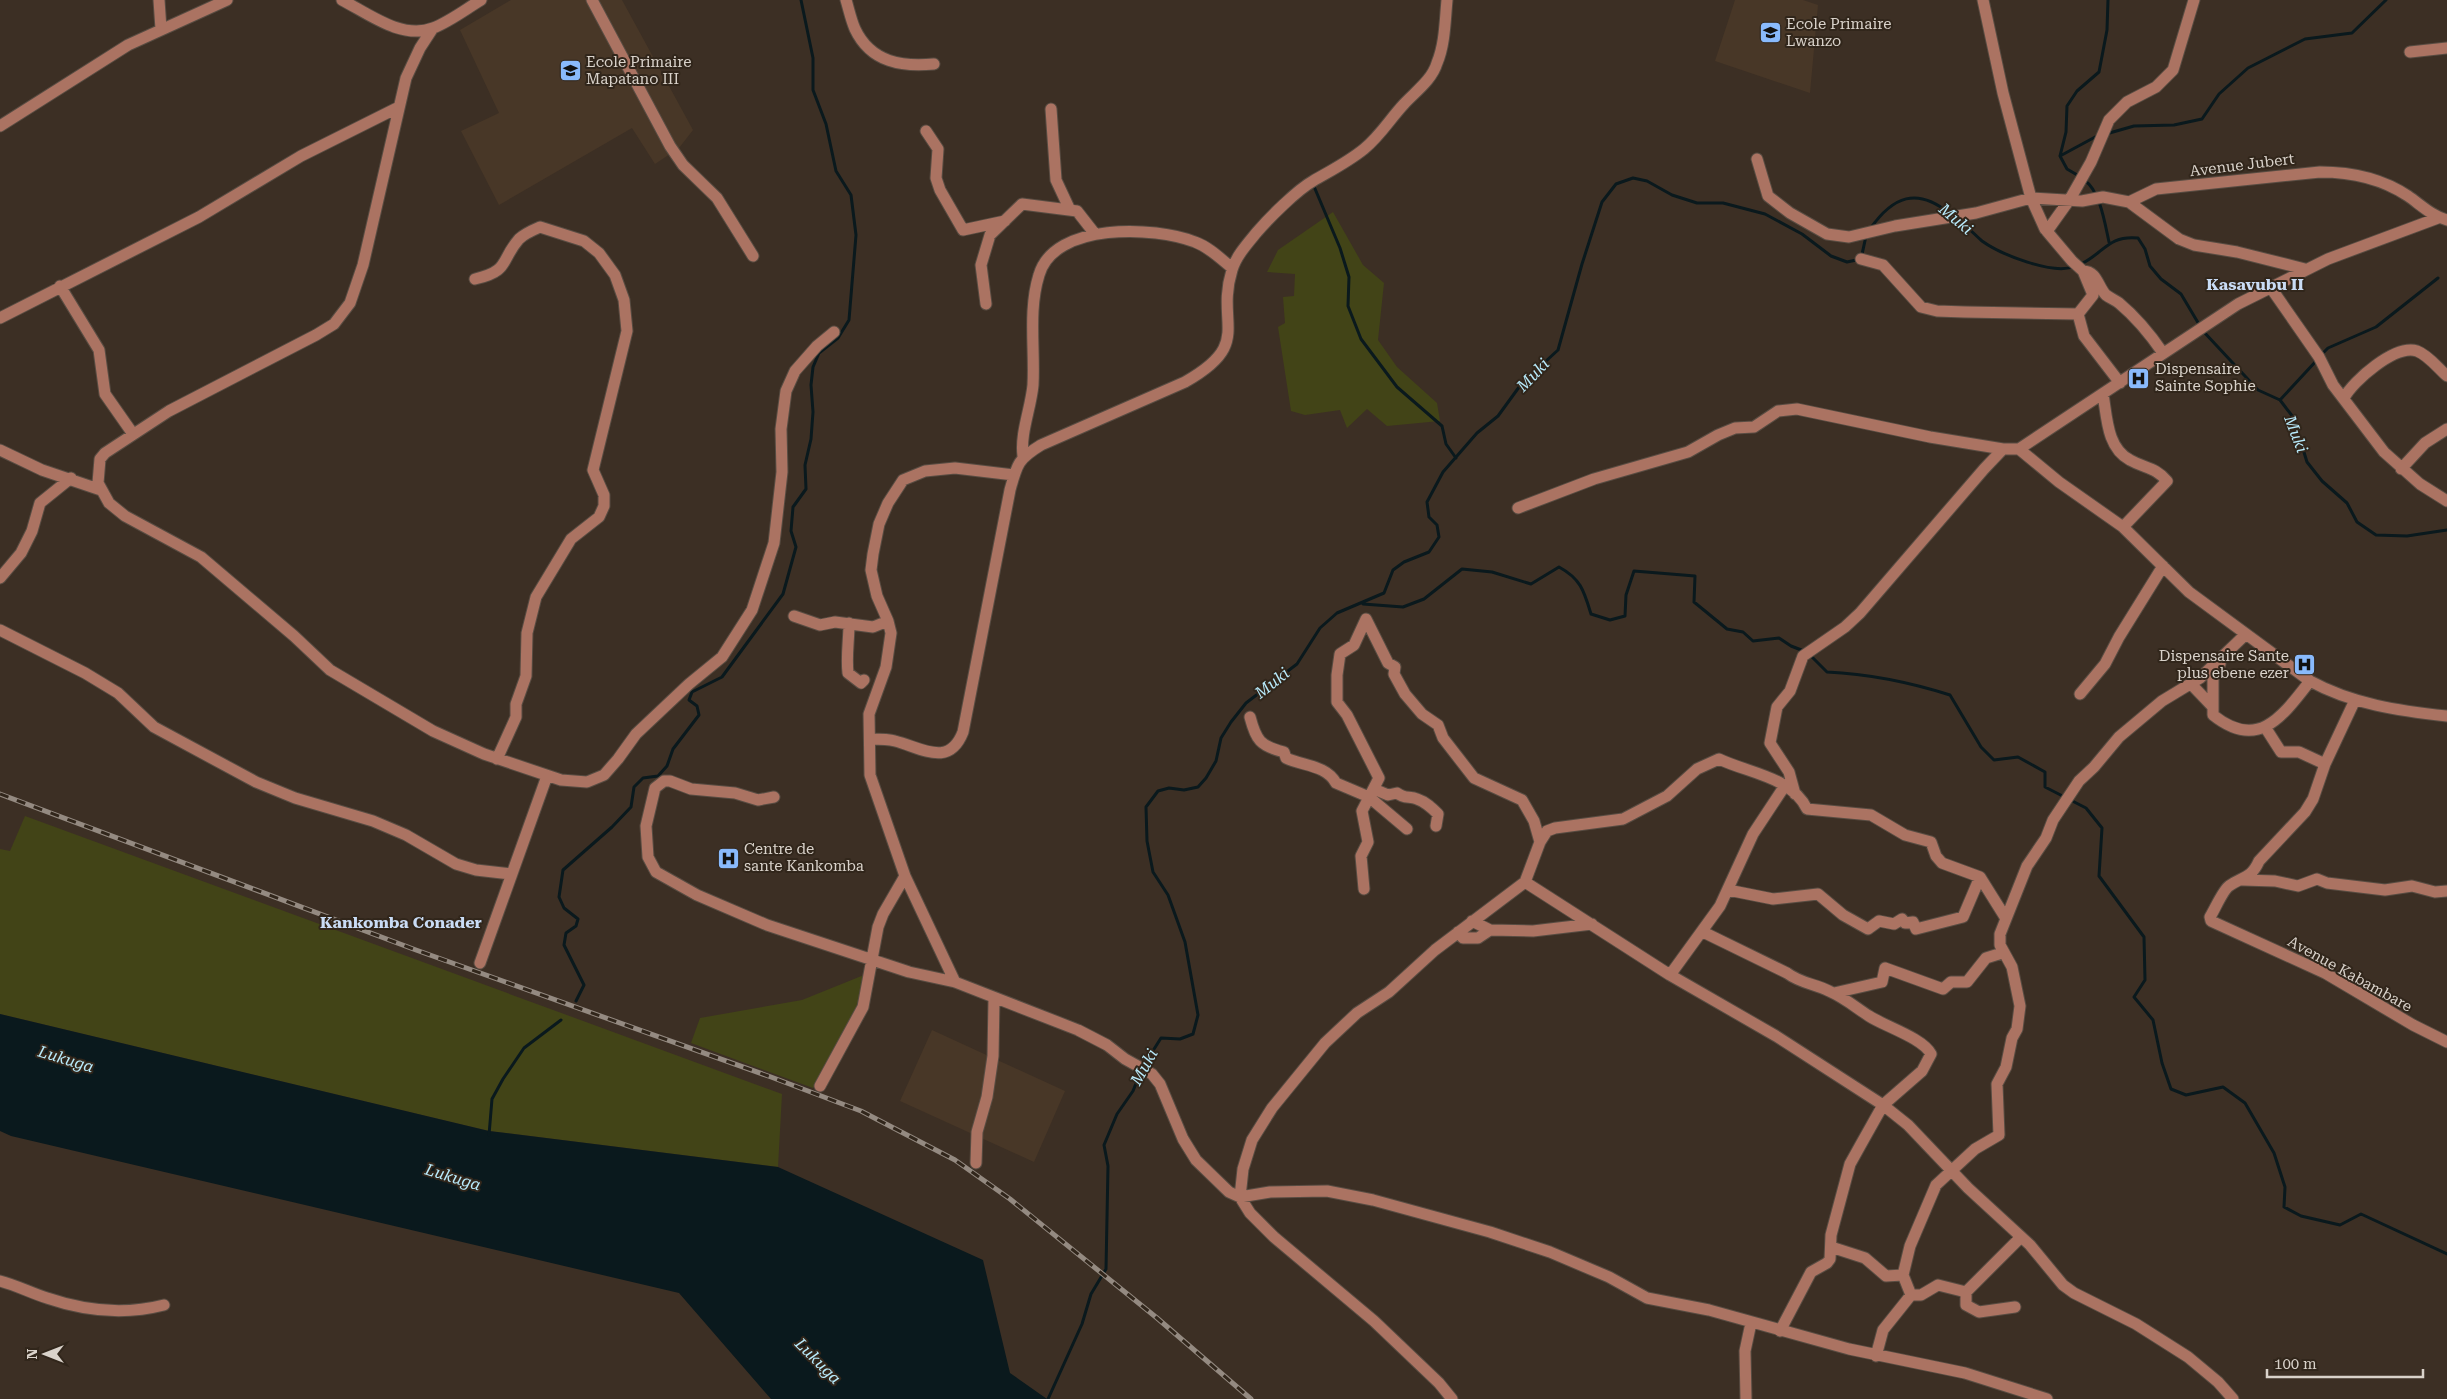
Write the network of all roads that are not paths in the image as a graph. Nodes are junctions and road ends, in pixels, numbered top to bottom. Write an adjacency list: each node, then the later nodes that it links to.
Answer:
1 (159, 0): 11 (street)
2 (227, 0): 11 (street)
3 (342, 0): 10 (street)
4 (481, 0): 10 (street)
5 (592, 0): 28 (street)
6 (846, 0): 14 (street)
7 (1447, 0): 30 (street)
8 (1983, 0): 20 (street)
9 (2194, 0): 21 (street)
10 (433, 28): 15 (street)
11 (161, 29): 17 (street)
12 (2447, 48): 13 (street)
13 (2410, 52)
14 (934, 64)
15 (399, 107): 34 (street); 48 (street)
16 (1051, 109): 23 (street)
17 (0, 126)
18 (926, 131): 25 (street)
19 (1757, 159): 20 (street)
20 (2032, 198): 21 (street); 26 (street)
21 (2070, 199): 22 (street); 26 (street)
22 (2129, 202): 24 (street, Avenue Jubert); 31 (street)
23 (1070, 210): 25 (street); 27 (street)
24 (2442, 219): 31 (street)
25 (1004, 222): 38 (street)
26 (2045, 229): 32 (street)
27 (1095, 234): 30 (street); 52 (street)
28 (753, 256)
29 (1861, 259): 39 (street)
30 (1232, 268): 52 (street)
31 (2305, 269): 35 (street)
32 (2083, 271): 36 (street); 37 (street)
33 (475, 279): 78 (street)
34 (60, 286): 40 (street); 48 (street)
35 (2270, 288): 42 (street); 46 (street)
36 (2093, 295): 37 (street); 39 (street)
37 (2106, 295): 42 (street)
38 (986, 304)
39 (2078, 314): 44 (street)
40 (0, 318)
41 (834, 332): 80 (street)
42 (2163, 353): 44 (street)
43 (2447, 376): 46 (street)
44 (2120, 383): 45 (street)
45 (2103, 394): 50 (street); 59 (street)
46 (2344, 398): 53 (street)
47 (2447, 429): 53 (street)
48 (133, 434): 56 (street)
49 (2003, 449): 50 (street); 58 (street); 83 (street)
50 (2018, 449): 59 (street)
51 (0, 450): 55 (street)
52 (1023, 456): 54 (street)
53 (2401, 469): 57 (street)
54 (1014, 475): 63 (street); 77 (street)
55 (71, 478): 56 (street); 61 (street)
56 (101, 490): 78 (street)
57 (2447, 501)
58 (1518, 508)
59 (2123, 527): 60 (street)
60 (2163, 566): 66 (street); 71 (street)
61 (0, 578)
62 (794, 616): 64 (street)
63 (888, 621): 64 (street); 77 (street)
64 (849, 623): 68 (street)
65 (0, 630): 88 (street)
66 (2246, 634): 67 (street); 69 (street)
67 (2226, 655): 70 (street); 73 (street)
68 (864, 680)
69 (2310, 681): 72 (street); 76 (street)
70 (2191, 684): 73 (street); 96 (street)
71 (2080, 694)
72 (2354, 700): 74 (street); 79 (street)
73 (2212, 706): 76 (street)
74 (2447, 716)
75 (1250, 717): 82 (street)
76 (2265, 727): 79 (street)
77 (871, 739): 89 (street)
78 (498, 759): 80 (street)
79 (2325, 764): 91 (street)
80 (546, 776): 88 (street)
81 (1784, 787): 83 (street); 87 (street); 94 (street)
82 (1372, 793): 85 (street); 86 (street); 87 (street); 93 (street)
83 (1796, 794): 90 (street)
84 (774, 797): 103 (street)
85 (1436, 826)
86 (1407, 829)
87 (1540, 842): 92 (street)
88 (511, 874): 104 (street)
89 (905, 876): 103 (street); 106 (street)
90 (1980, 877): 94 (street); 96 (street)
91 (2243, 880): 95 (street); 109 (street, Avenue Kabambare)
92 (1524, 882): 97 (street); 98 (street)
93 (1364, 889)
94 (1728, 890): 101 (street)
95 (2447, 891)
96 (2005, 918): 102 (street)
97 (1472, 921): 99 (street); 100 (street)
98 (1592, 924): 99 (street); 105 (street)
99 (1490, 930): 100 (street)
100 (1458, 932): 114 (street)
101 (1703, 932): 105 (street); 107 (street)
102 (2002, 953): 107 (street); 113 (street)
103 (874, 959): 106 (street); 110 (street)
104 (480, 963)
105 (1670, 975): 111 (street)
106 (955, 982): 108 (street)
107 (1834, 993): 111 (street)
108 (994, 999): 112 (street); 114 (street)
109 (2447, 1042)
110 (820, 1086)
111 (1883, 1105): 113 (street); 116 (street)
112 (976, 1163)
113 (1951, 1169): 115 (street); 117 (street)
114 (1240, 1197): 123 (street); 127 (street)
115 (2021, 1237): 119 (street); 129 (street)
116 (1831, 1247): 117 (street); 124 (street)
117 (1903, 1275): 120 (street)
118 (0, 1281): 121 (street)
119 (1966, 1292): 120 (street); 122 (street)
120 (1911, 1295): 125 (street)
121 (164, 1305)
122 (2015, 1307)
123 (1751, 1323): 124 (street); 128 (street)
124 (1780, 1331): 125 (street)
125 (1876, 1356): 126 (street)
126 (2039, 1398)
127 (1452, 1399)
128 (1746, 1399)
129 (2232, 1399)

